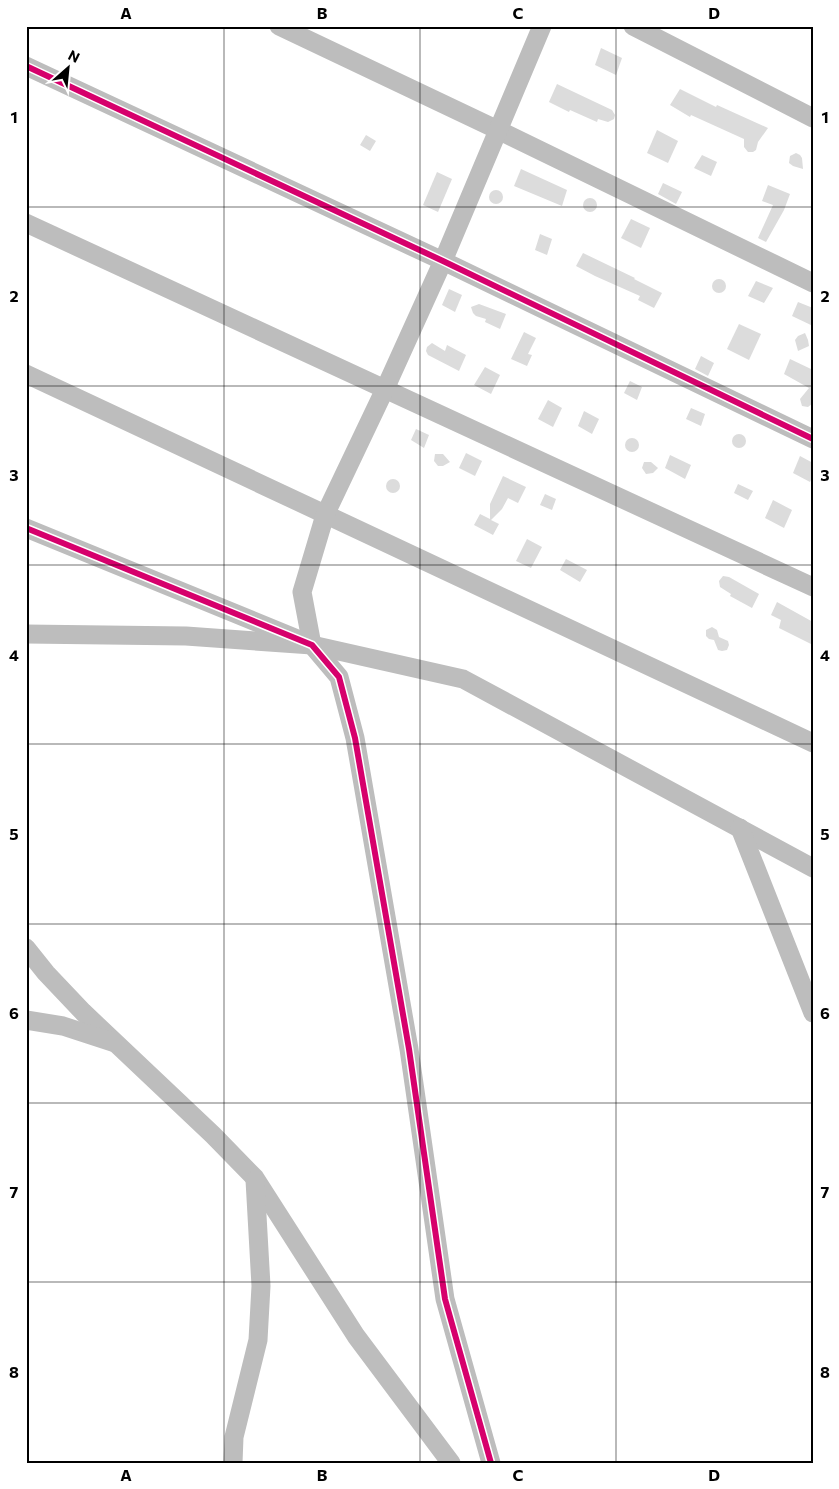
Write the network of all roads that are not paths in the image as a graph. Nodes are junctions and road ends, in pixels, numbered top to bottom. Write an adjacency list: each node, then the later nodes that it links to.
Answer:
1 (279, 26): 6 (street)
2 (542, 26): 6 (street)
3 (633, 26): 5 (street)
4 (26, 66): 8 (street)
5 (813, 118)
6 (498, 130): 8 (street); 9 (street)
7 (26, 223): 11 (street)
8 (442, 261): 11 (street); 12 (street)
9 (813, 283)
10 (26, 374): 13 (street)
11 (385, 390): 13 (street); 15 (street)
12 (813, 439)
13 (325, 515): 17 (street); 18 (street)
14 (26, 528): 17 (street)
15 (813, 588)
16 (26, 634): 17 (street)
17 (312, 645): 19 (street); 30 (street)
18 (813, 743)
19 (740, 828): 20 (street); 24 (street)
20 (813, 868)
21 (26, 948): 23 (street)
22 (26, 969): 23 (street)
23 (83, 1012): 26 (street)
24 (813, 1013)
25 (26, 1020): 26 (street)
26 (118, 1044): 27 (street)
27 (255, 1178): 28 (street); 29 (street)
28 (233, 1463)
29 (451, 1463)
30 (491, 1463)

